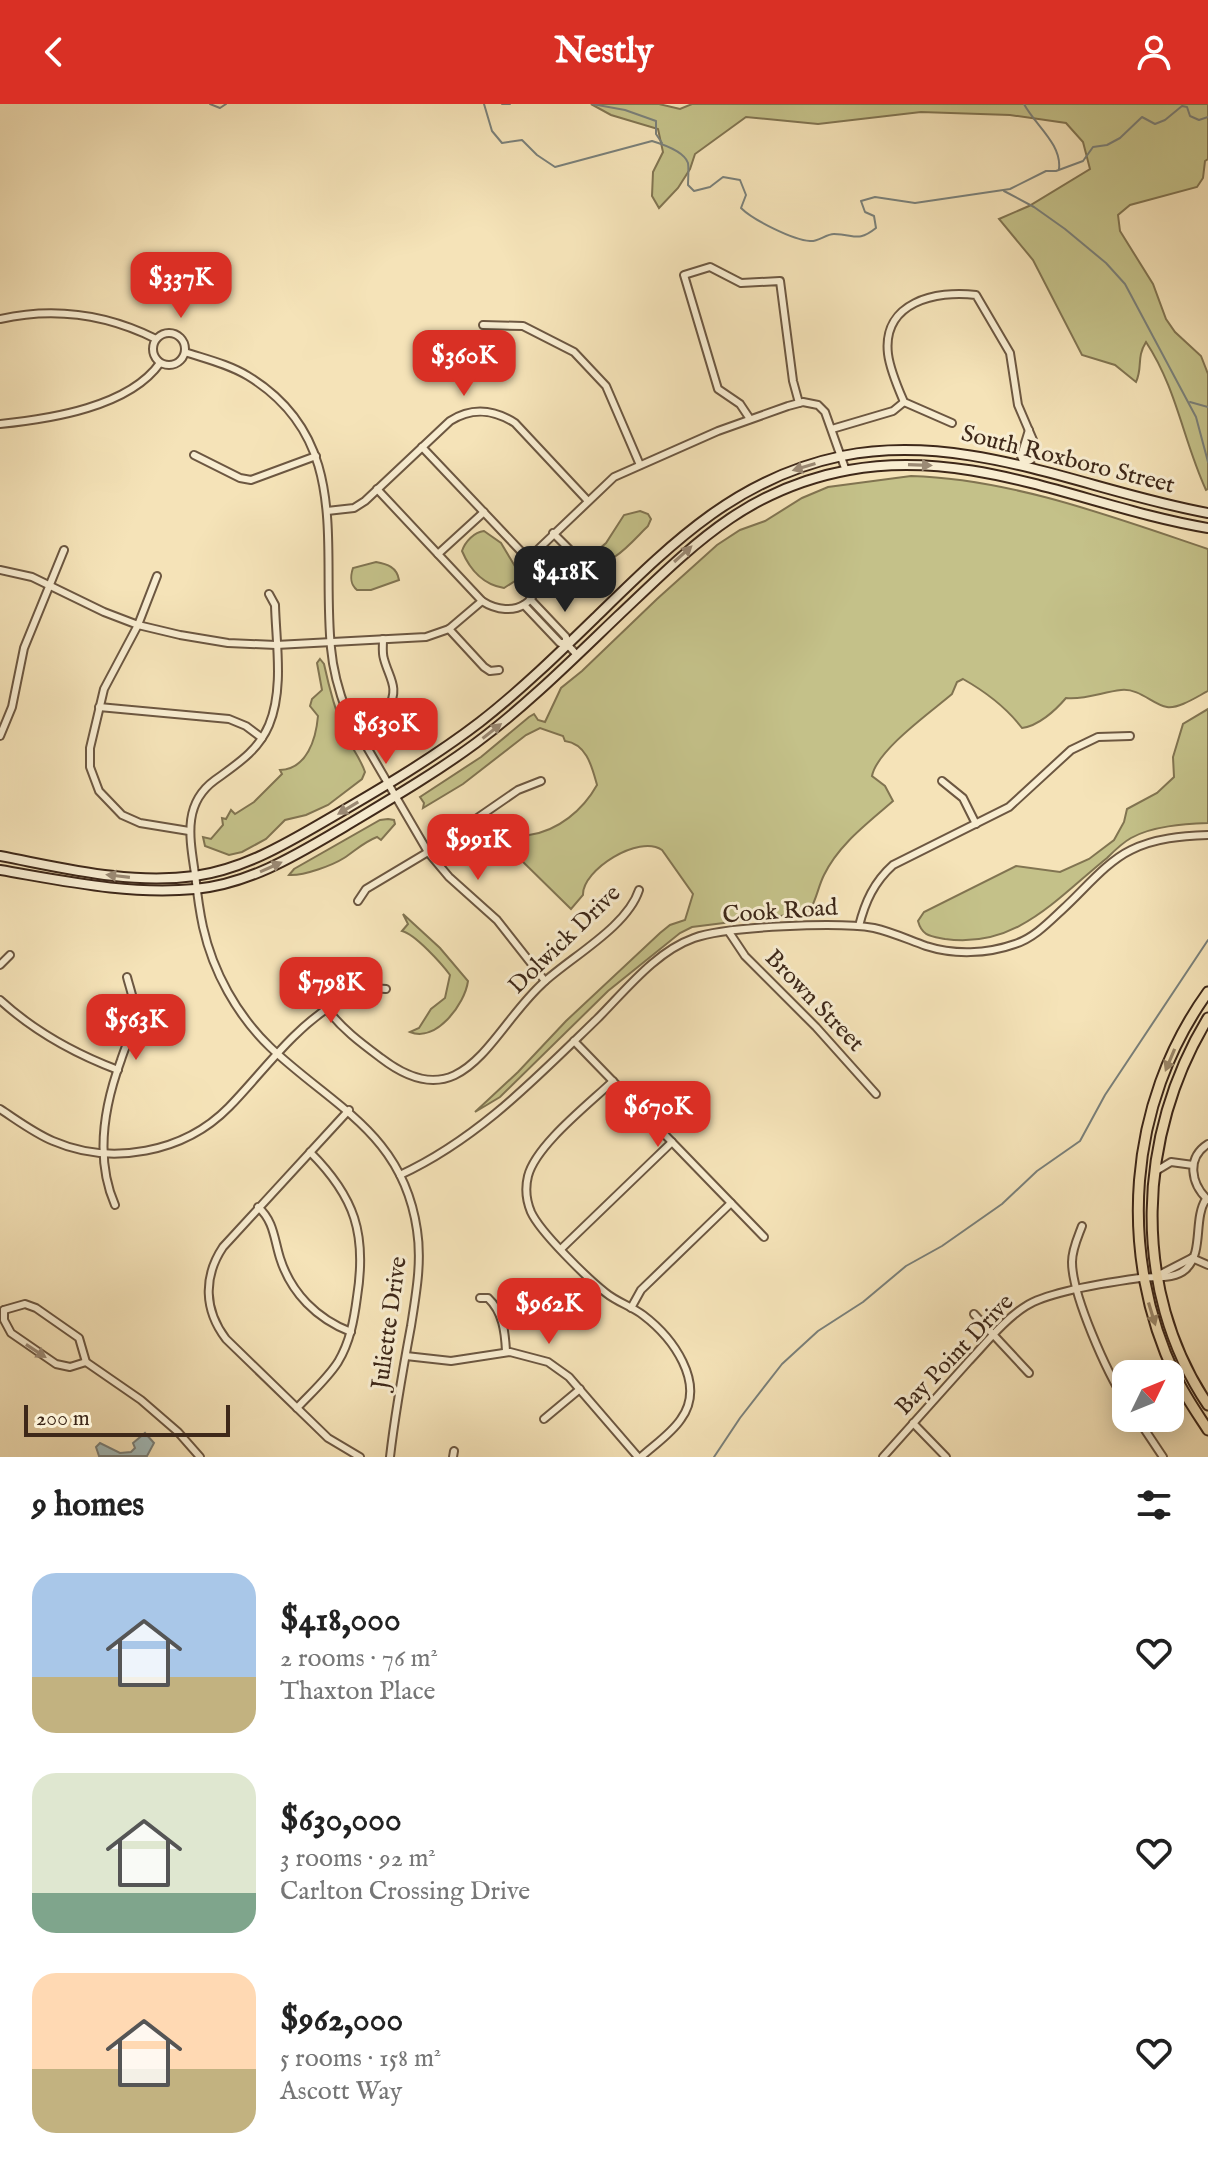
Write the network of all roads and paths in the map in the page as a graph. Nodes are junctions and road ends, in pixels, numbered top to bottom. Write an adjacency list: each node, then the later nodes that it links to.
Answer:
1 (0, 319): 3 (street)
2 (483, 325): 17 (street)
3 (156, 339): 4 (street); 5 (street)
4 (185, 352): 5 (street); 14 (street)
5 (160, 363): 10 (street)
6 (904, 402): 9 (street); 11 (street); 16 (street)
7 (799, 403): 8 (street); 8 (street); 11 (street)
8 (750, 419): 17 (street)
9 (952, 423)
10 (0, 424)
11 (832, 429): 15 (street)
12 (422, 447): 19 (street); 20 (street); 22 (street)
13 (194, 455): 14 (street)
14 (316, 456): 21 (street)
15 (841, 456): 16 (street, South Roxboro Street); 18 (street); 40 (street, South Roxboro Street, one-way to 40)
16 (1025, 464): 23 (street, South Roxboro Street)
17 (640, 465): 20 (street)
18 (846, 471): 24 (street, South Roxboro Street, one-way to 24); 42 (street, South Roxboro Street, one-way to 18)
19 (377, 489): 21 (street); 27 (street)
20 (588, 501): 25 (street)
21 (327, 511): 39 (street)
22 (484, 512): 27 (street); 28 (street)
23 (1208, 513)
24 (1208, 528)
25 (553, 533): 28 (street); 31 (street)
26 (64, 550): 32 (street)
27 (438, 554): 34 (street)
28 (529, 558): 35 (street)
29 (0, 570): 32 (street)
30 (157, 576): 36 (street)
31 (584, 585)
32 (49, 586): 36 (street); 46 (street)
33 (269, 594): 41 (street)
34 (482, 601): 35 (street); 37 (street)
35 (527, 602): 40 (street)
36 (138, 625): 41 (street); 44 (street)
37 (449, 629): 38 (street); 43 (street)
38 (383, 639): 39 (street); 45 (street)
39 (331, 642): 41 (street); 51 (street)
40 (567, 644): 42 (street); 51 (street, South Roxboro Street)
41 (276, 645): 48 (street)
42 (577, 655): 52 (street, South Roxboro Street, one-way to 42)
43 (499, 670)
44 (99, 707): 48 (street); 54 (street)
45 (388, 708)
46 (0, 736)
47 (1130, 736): 53 (street)
48 (262, 738): 54 (street)
49 (541, 781): 56 (street)
50 (942, 781): 53 (street)
51 (388, 784): 52 (street); 59 (street, South Roxboro Street, one-way to 59)
52 (395, 797): 56 (street); 60 (street, South Roxboro Street, one-way to 52)
53 (976, 824): 63 (street)
54 (189, 831): 59 (street, Juliette Drive)
55 (1208, 835): 63 (street, Cook Road)
56 (428, 852): 62 (street); 68 (street)
57 (0, 856): 59 (street, South Roxboro Street, one-way to 57)
58 (0, 870): 60 (street, South Roxboro Street)
59 (195, 876): 60 (street, Juliette Drive)
60 (196, 889): 75 (street, Juliette Drive)
61 (639, 890): 68 (street, Dolwick Drive)
62 (358, 901)
63 (859, 926): 64 (street, Cook Road)
64 (729, 932): 74 (street, Cook Road); 78 (street, Brown Street)
65 (10, 955): 66 (street)
66 (0, 965)
67 (127, 977): 76 (street)
68 (545, 981): 72 (street, Dolwick Drive)
69 (386, 989): 72 (street)
70 (1208, 992): 100 (main road, one-way to 100)
71 (0, 1000): 76 (street)
72 (327, 1009): 75 (street)
73 (1208, 1018): 83 (main road)
74 (574, 1041): 77 (street); 89 (street, Cook Road)
75 (278, 1053): 80 (street, Juliette Drive); 85 (street)
76 (118, 1070): 85 (street)
77 (613, 1081): 81 (street); 96 (street)
78 (876, 1094)
79 (0, 1109): 85 (street)
80 (349, 1110): 84 (street); 89 (street, Juliette Drive)
81 (672, 1142): 91 (street); 96 (street)
82 (1208, 1144): 87 (street)
83 (1158, 1145): 86 (street); 88 (main road)
84 (310, 1152): 93 (street); 106 (street)
85 (104, 1153): 92 (street)
86 (1171, 1162): 87 (street); 88 (street)
87 (1193, 1165): 90 (street)
88 (1154, 1173): 99 (main road)
89 (400, 1175): 109 (street, Juliette Drive)
90 (1207, 1199): 97 (street)
91 (731, 1203): 95 (street); 104 (street)
92 (115, 1205)
93 (258, 1207): 106 (street); 115 (street)
94 (1082, 1226): 101 (street)
95 (764, 1237)
96 (562, 1248): 104 (street)
97 (1192, 1258): 98 (street); 99 (street, Bay Point Drive)
98 (1208, 1265)
99 (1157, 1276): 100 (street, Bay Point Drive); 114 (main road)
100 (1144, 1278): 101 (street, Bay Point Drive); 118 (main road, one-way to 118)
101 (1077, 1291): 107 (street, Bay Point Drive); 112 (street)
102 (480, 1298): 108 (street)
103 (2, 1308): 110 (street); 110 (street, one-way to 110)
104 (631, 1308): 123 (street)
105 (974, 1314): 107 (street)
106 (351, 1332): 115 (street)
107 (994, 1335): 111 (street); 117 (street, Bay Point Drive)
108 (506, 1351): 109 (street); 113 (street)
109 (406, 1356): 122 (street, Juliette Drive)
110 (86, 1362): 120 (street)
111 (1029, 1373)
112 (1112, 1377)
113 (580, 1389): 116 (street); 123 (street)
114 (1208, 1405)
115 (297, 1408): 121 (street)
116 (544, 1419)
117 (913, 1423): 124 (street, Bay Point Drive); 125 (street)
118 (1208, 1430)
119 (1146, 1432): 126 (street)
120 (200, 1457)
121 (360, 1457)
122 (390, 1457)
123 (640, 1457)
124 (883, 1457)
125 (946, 1457)
126 (1163, 1457)

